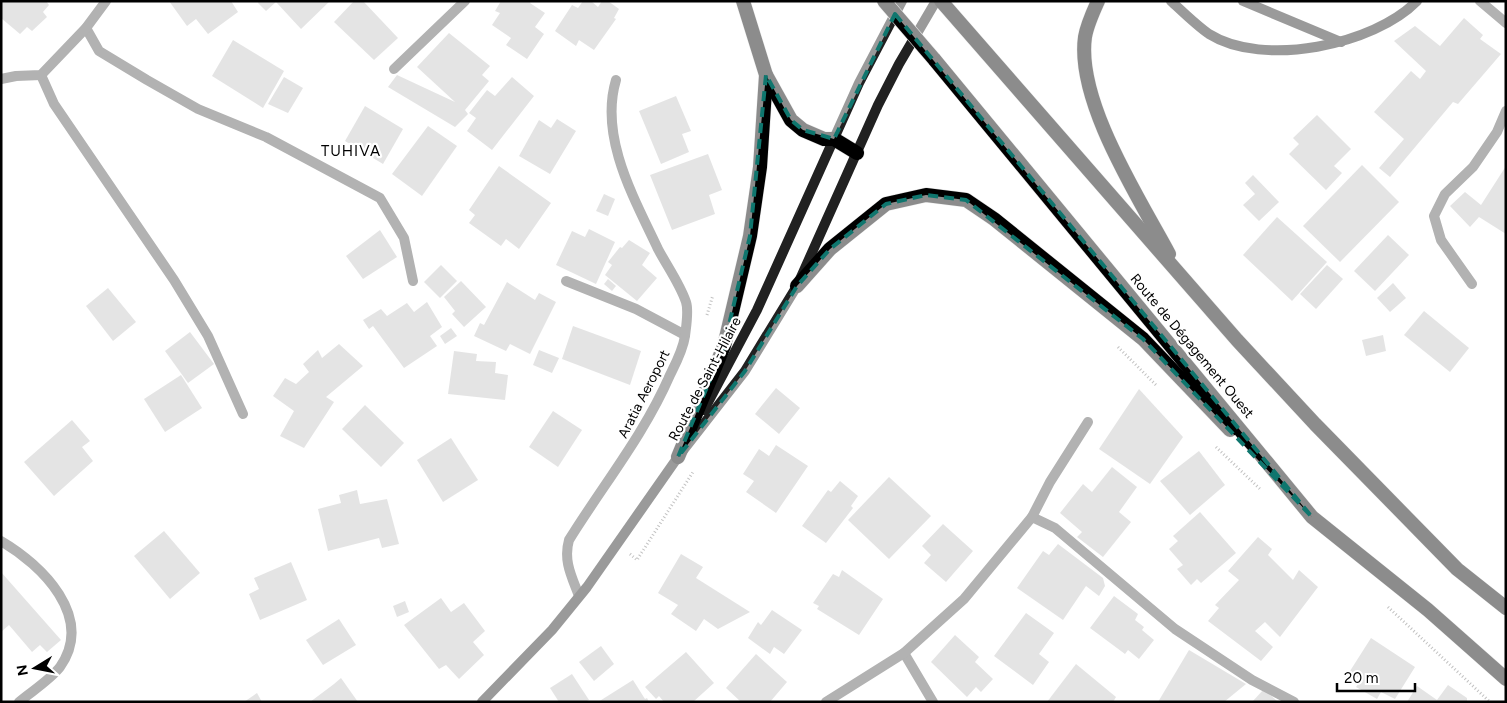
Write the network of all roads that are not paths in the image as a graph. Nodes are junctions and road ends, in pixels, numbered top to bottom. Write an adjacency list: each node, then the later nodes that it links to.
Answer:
1 (106, 1): 14 (street)
2 (465, 1): 16 (street)
3 (743, 1): 18 (highway)
4 (884, 1): 34 (highway, Route de Dégagement Ouest, bridge)
5 (902, 1): 22 (main road, Route de Saint-Hilaire)
6 (936, 1): 23 (main road, Route de Saint-Hilaire)
7 (941, 1): 24 (highway)
8 (1098, 1): 24 (highway)
9 (1171, 1): 15 (main road)
10 (1243, 1): 15 (main road)
11 (1417, 1): 15 (main road)
12 (1480, 1): 13 (street)
13 (1506, 23)
14 (86, 28): 17 (street); 26 (street)
15 (1342, 42)
16 (394, 68)
17 (41, 75): 19 (street); 30 (street)
18 (766, 75): 22 (highway); 32 (highway)
19 (1, 79)
20 (616, 80): 29 (street, Aratia Aeroport)
21 (1506, 111): 27 (street)
22 (834, 140): 23 (highway); 32 (main road, Route de Saint-Hilaire)
23 (857, 153): 28 (main road, Route de Saint-Hilaire)
24 (1180, 275): 37 (highway)
25 (566, 281): 29 (street)
26 (413, 282)
27 (1472, 284)
28 (796, 286): 32 (main road, Route de Saint-Hilaire); 34 (highway)
29 (685, 335): 36 (street, Aratia Aeroport)
30 (243, 414)
31 (1088, 422): 33 (street)
32 (678, 457): 36 (main road)
33 (1032, 517): 38 (street); 44 (street)
34 (1312, 517): 39 (highway, Route de Dégagement Ouest)
35 (1, 540): 41 (street)
36 (580, 596): 40 (main road)
37 (1506, 608)
38 (904, 653): 42 (street); 43 (street)
39 (1506, 679)
40 (487, 700)
41 (19, 702)
42 (826, 702)
43 (934, 702)
44 (1294, 702)

